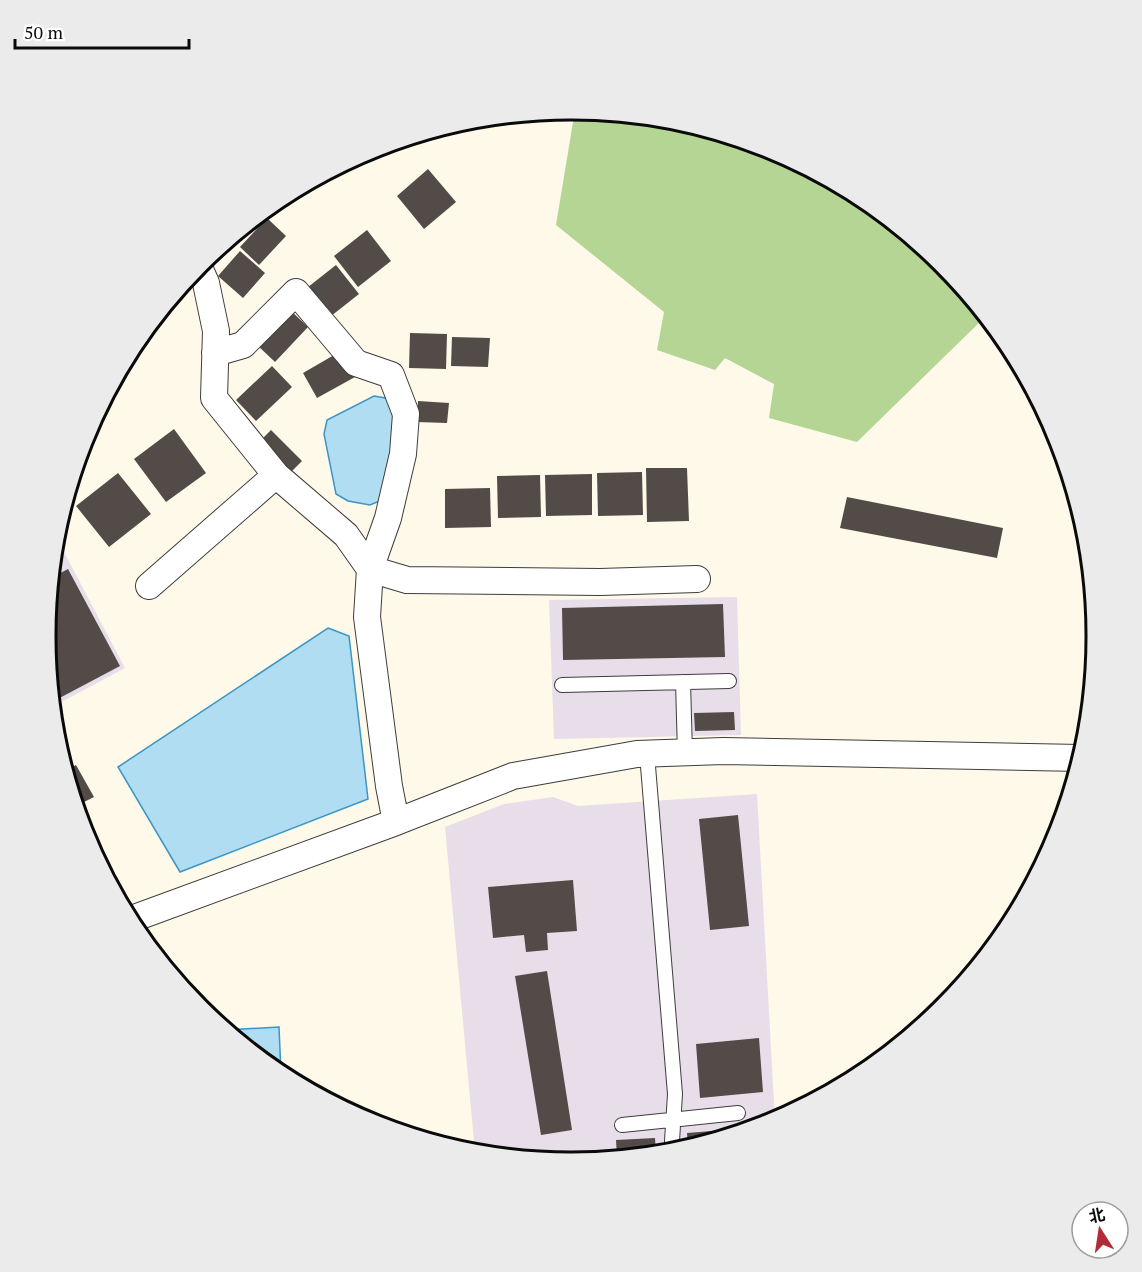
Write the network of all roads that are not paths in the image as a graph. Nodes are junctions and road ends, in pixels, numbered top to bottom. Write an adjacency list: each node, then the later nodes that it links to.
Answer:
1 (202, 275): 2 (street)
2 (215, 353): 3 (street); 4 (street)
3 (276, 475): 4 (street); 6 (street)
4 (370, 569): 5 (street); 13 (street)
5 (697, 579)
6 (149, 586)
7 (729, 681): 8 (lane)
8 (682, 682): 9 (lane); 10 (lane)
9 (562, 685)
10 (685, 753): 11 (street); 12 (street)
11 (647, 754): 13 (street); 16 (lane)
12 (1072, 758)
13 (396, 822): 14 (street)
14 (139, 916)
15 (738, 1113): 16 (lane)
16 (673, 1120): 17 (lane); 18 (lane)
17 (622, 1125)
18 (672, 1142)

